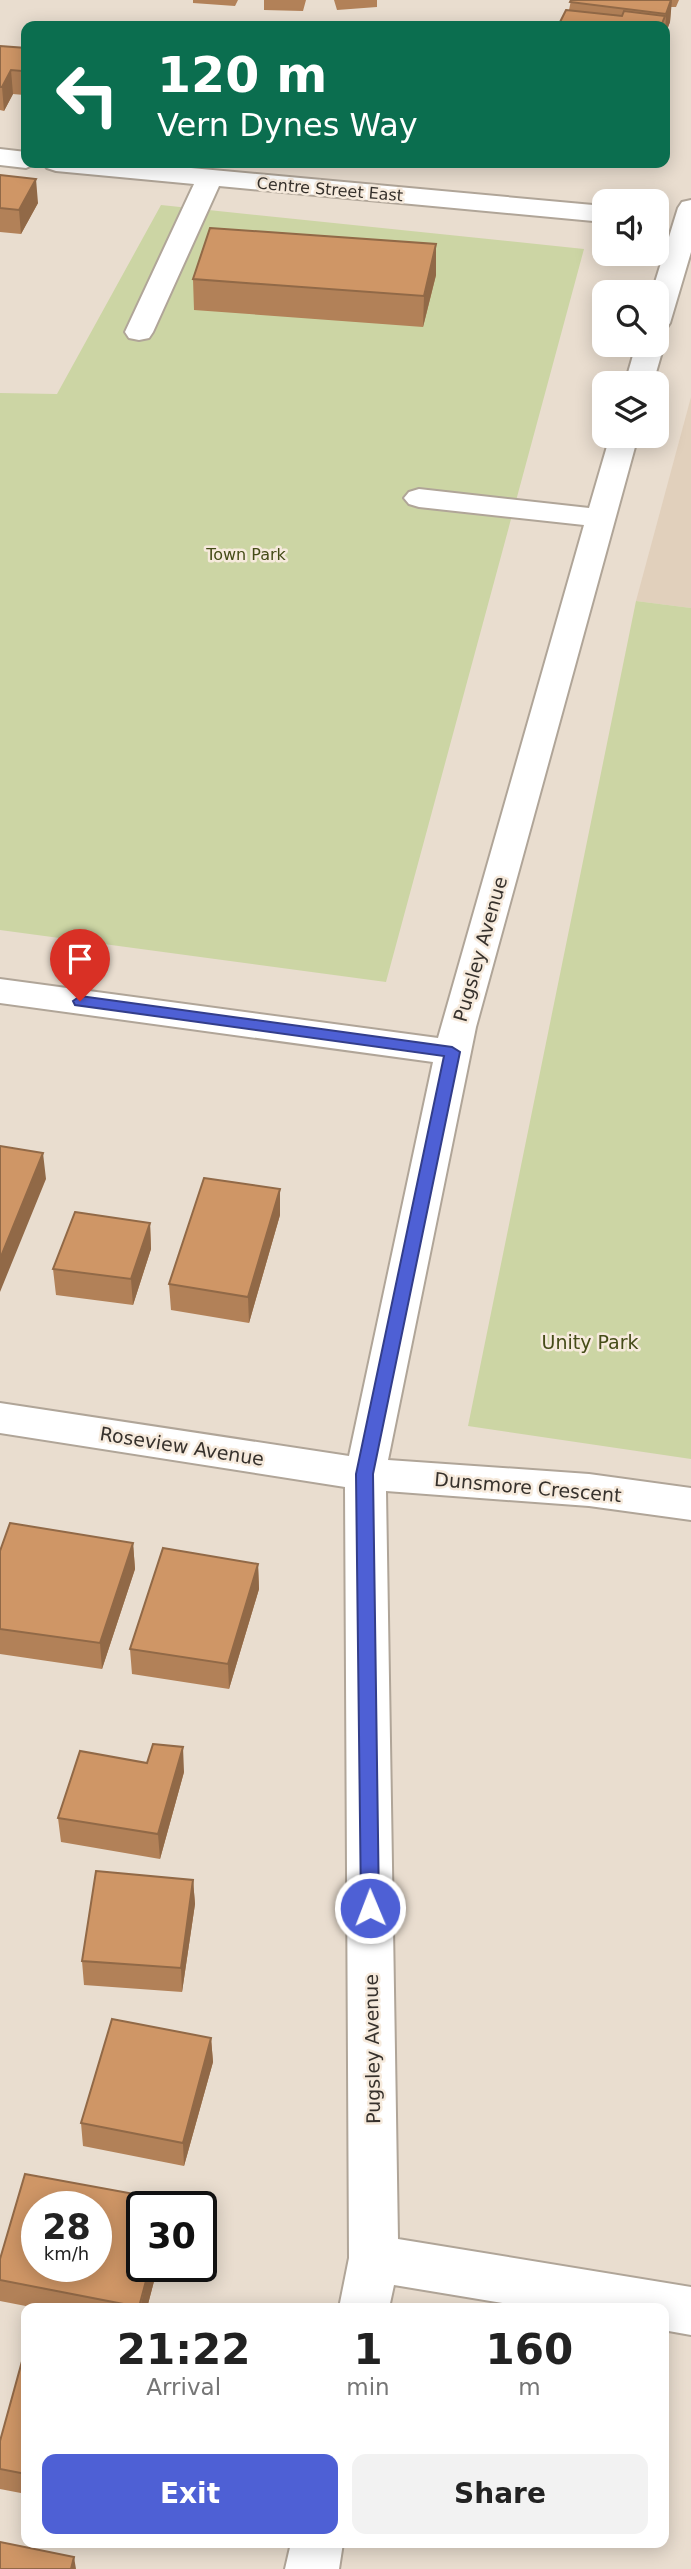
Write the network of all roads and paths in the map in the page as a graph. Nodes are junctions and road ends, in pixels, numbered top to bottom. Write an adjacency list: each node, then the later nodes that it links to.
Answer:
1 (0, 157): 2 (street)
2 (21, 159)
3 (112, 168): 4 (street, Centre Street East)
4 (210, 177): 5 (street, Centre Street East); 8 (street)
5 (592, 213)
6 (683, 218): 7 (street)
7 (667, 280)
8 (139, 332)
9 (620, 448): 11 (street, Pugsley Avenue)
10 (419, 498): 11 (street)
11 (600, 518): 13 (street, Pugsley Avenue)
12 (0, 990): 13 (street)
13 (452, 1052): 15 (street, Pugsley Avenue)
14 (0, 1418): 15 (street, Roseview Avenue)
15 (365, 1474): 16 (street, Dunsmore Crescent); 17 (street, Pugsley Avenue)
16 (691, 1504)
17 (374, 2258): 18 (street, Pugsley Avenue); 19 (street)
18 (365, 2303)
19 (643, 2303)
20 (669, 2307): 21 (street)
21 (691, 2311)
22 (316, 2548): 23 (street)
23 (312, 2569)

